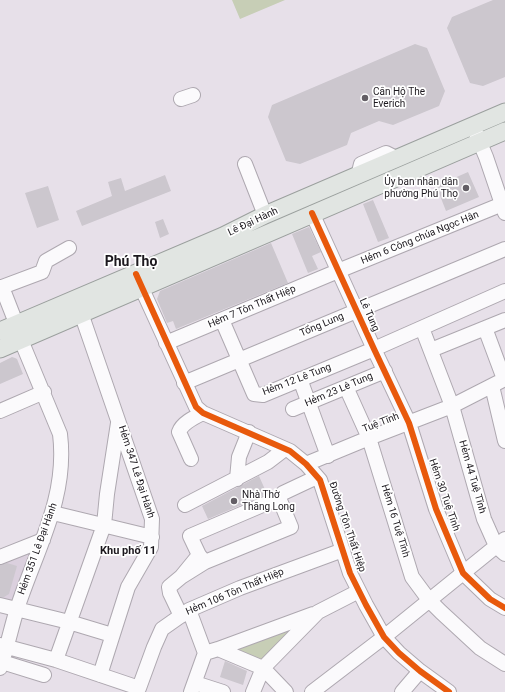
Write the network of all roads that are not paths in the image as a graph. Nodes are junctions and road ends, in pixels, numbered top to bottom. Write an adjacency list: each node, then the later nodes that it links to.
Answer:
1 (505, 112): 2 (main road, Lê Đại Hành)
2 (473, 126): 4 (street); 8 (main road, Lê Đại Hành)
3 (505, 131): 4 (main road, Lê Đại Hành)
4 (480, 142): 6 (street); 7 (main road, Lê Đại Hành)
5 (245, 164): 8 (street)
6 (504, 207): 11 (street, Hẻm 6 Công chúa Ngọc Hân)
7 (312, 214): 11 (street, Lê Tung); 12 (main road, Lê Đại Hành)
8 (265, 215): 12 (main road, Lê Đại Hành)
9 (69, 248): 13 (street)
10 (505, 250): 15 (street, Tổng Lung)
11 (338, 271): 15 (street, Lê Tung); 17 (street, Hẻm 7 Tôn Thất Hiệp)
12 (139, 281): 16 (main road, Lê Đại Hành); 19 (main road, Lê Đại Hành); 24 (street, Đường Tôn Thất Hiệp)
13 (1, 287): 19 (street)
14 (505, 291): 20 (street, Hẻm 12 Lê Tung)
15 (356, 311): 26 (street, Lê Tung); 28 (street, Tổng Lung)
16 (81, 313): 23 (main road, Lê Đại Hành); 40 (street, Hẻm 347 Lê Đại Hành)
17 (222, 320): 24 (street, Hẻm 7 Tôn Thất Hiệp); 28 (street)
18 (505, 320): 21 (street)
19 (16, 323): 22 (main road, Lê Đại Hành); 23 (main road)
20 (422, 328): 26 (street, Hẻm 12 Lê Tung); 27 (street, Hẻm 44 Tuệ Tĩnh)
21 (485, 328): 27 (street); 31 (street)
22 (0, 331)
23 (21, 340): 25 (main road, Lê Đại Hành); 34 (street, Hẻm 351 Lê Đại Hành)
24 (166, 343): 32 (street, Đường Tôn Thất Hiệp)
25 (0, 348)
26 (374, 349): 29 (street, Lê Tung); 30 (street, Hẻm 12 Lê Tung)
27 (431, 350): 36 (street, Hẻm 44 Tuệ Tĩnh)
28 (240, 360): 30 (street, Hẻm 12 Lê Tung); 32 (street, Tổng Lung)
29 (385, 371): 33 (street, Hẻm 23 Lê Tung); 41 (street, Lê Tung)
30 (300, 379): 35 (street)
31 (500, 381): 36 (street, Tuệ Tĩnh); 44 (street)
32 (184, 382): 39 (street, Đường Tôn Thất Hiệp)
33 (346, 387): 35 (street, Hẻm 23 Lê Tung); 43 (street, Hẻm 16 Tuệ Tĩnh)
34 (44, 392): 38 (street); 53 (street, Hẻm 351 Lê Đại Hành)
35 (308, 403): 37 (street, Hẻm 23 Lê Tung); 46 (street)
36 (452, 406): 41 (street, Tuệ Tĩnh); 57 (street, Hẻm 44 Tuệ Tĩnh)
37 (293, 409)
38 (0, 411)
39 (203, 413): 42 (street, Đường Tôn Thất Hiệp); 47 (street)
40 (118, 421): 54 (street); 55 (street, Hẻm 347 Lê Đại Hành)
41 (409, 423): 43 (street, Tuệ Tĩnh); 61 (street, Hẻm 30 Tuệ Tĩnh)
42 (249, 432): 45 (street, Đường Tôn Thất Hiệp); 50 (street)
43 (369, 438): 46 (street, Tuệ Tĩnh); 63 (street, Hẻm 16 Tuệ Tĩnh)
44 (505, 441)
45 (285, 449): 48 (street, Đường Tôn Thất Hiệp); 50 (street)
46 (328, 456): 48 (street, Tuệ Tĩnh)
47 (191, 459)
48 (306, 464): 49 (street, Đường Tôn Thất Hiệp)
49 (317, 477): 51 (street); 58 (street, Đường Tôn Thất Hiệp)
50 (237, 479): 52 (street)
51 (279, 498): 60 (street); 60 (street)
52 (185, 505)
53 (53, 513): 54 (street); 56 (street, Hẻm 351 Lê Đại Hành)
54 (104, 525): 55 (street); 69 (street)
55 (152, 537): 70 (street, Hẻm 347 Lê Đại Hành)
56 (43, 540): 59 (street); 66 (street, Hẻm 351 Lê Đại Hành)
57 (502, 546): 61 (street)
58 (343, 550): 62 (street, Đường Tôn Thất Hiệp); 68 (street, Hẻm 106 Tôn Thất Hiệp)
59 (0, 557)
60 (202, 559): 68 (street)
61 (463, 573): 63 (street); 65 (street)
62 (359, 591): 67 (street); 71 (street, Đường Tôn Thất Hiệp)
63 (429, 600): 71 (street); 75 (street, Hẻm 16 Tuệ Tĩnh)
64 (0, 605): 66 (street)
65 (505, 608)
66 (17, 609): 69 (street); 72 (street, Hẻm 351 Lê Đại Hành)
67 (318, 612): 73 (street); 77 (street)
68 (185, 613): 73 (street); 82 (street, Hẻm 106 Tôn Thất Hiệp)
69 (69, 622): 70 (street); 74 (street)
70 (112, 635): 80 (street, Hẻm 347 Lê Đại Hành)
71 (384, 637): 78 (street, Đường Tôn Thất Hiệp); 86 (street)
72 (3, 646): 74 (street, Hẻm 106 Tôn Thất Hiệp); 76 (street, Hẻm 351 Lê Đại Hành)
73 (211, 651): 77 (street); 81 (street)
74 (56, 660): 80 (street, Hẻm 106 Tôn Thất Hiệp)
75 (505, 664)
76 (1, 665): 79 (street)
77 (263, 668): 84 (street); 85 (street)
78 (420, 671): 87 (street); 88 (street, Đường Tôn Thất Hiệp)
79 (44, 675)
80 (100, 675): 82 (street, Hẻm 106 Tôn Thất Hiệp)
81 (193, 687): 83 (street)
82 (140, 690)
83 (223, 692)
84 (253, 692)
85 (286, 692)
86 (312, 692)
87 (402, 692)
88 (449, 692)

